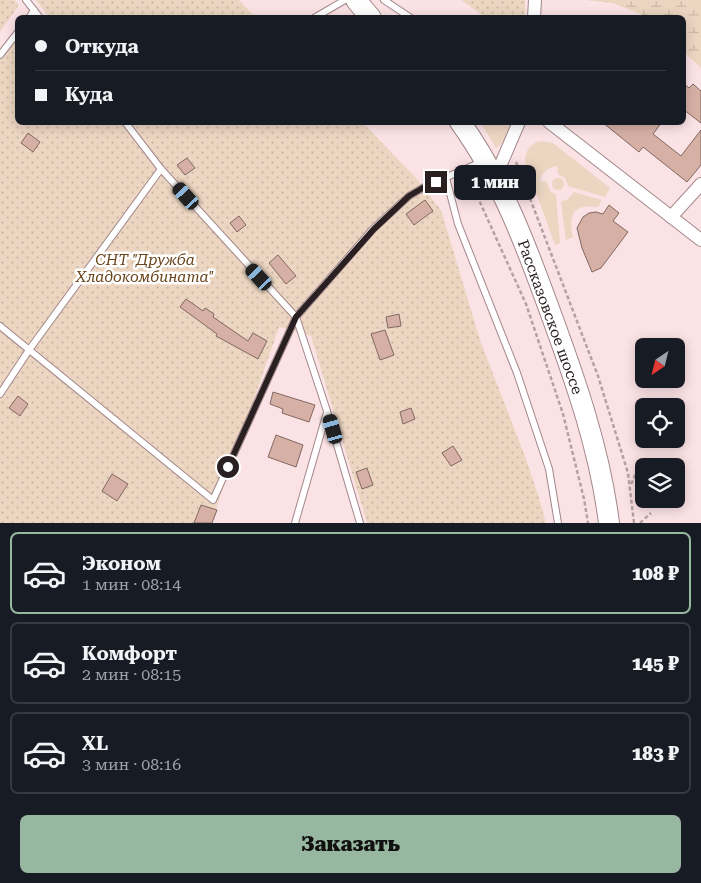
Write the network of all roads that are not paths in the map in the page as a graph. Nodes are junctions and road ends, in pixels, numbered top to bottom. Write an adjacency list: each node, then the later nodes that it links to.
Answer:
1 (26, 0): 6 (lane)
2 (345, 0): 9 (lane)
3 (356, 0): 10 (main road)
4 (384, 0): 11 (lane)
5 (534, 0): 12 (street)
6 (34, 10): 7 (lane); 8 (lane)
7 (31, 15)
8 (38, 15)
9 (319, 15)
10 (368, 15)
11 (406, 15)
12 (534, 15)
13 (15, 36): 14 (lane)
14 (0, 55)
15 (127, 125): 19 (lane)
16 (462, 125): 20 (main road, Рассказовское шоссе)
17 (518, 125): 20 (street)
18 (553, 125): 23 (street)
19 (161, 169): 25 (lane); 27 (lane)
20 (490, 169): 21 (lane); 33 (main road, Рассказовское шоссе)
21 (446, 178): 25 (lane); 32 (lane)
22 (701, 184): 23 (street)
23 (671, 217): 24 (street)
24 (701, 240)
25 (296, 317): 27 (lane); 29 (lane)
26 (0, 326): 27 (lane)
27 (30, 350): 28 (lane)
28 (0, 394)
29 (327, 411): 30 (lane); 31 (lane)
30 (295, 523)
31 (360, 523)
32 (558, 523)
33 (609, 523)

